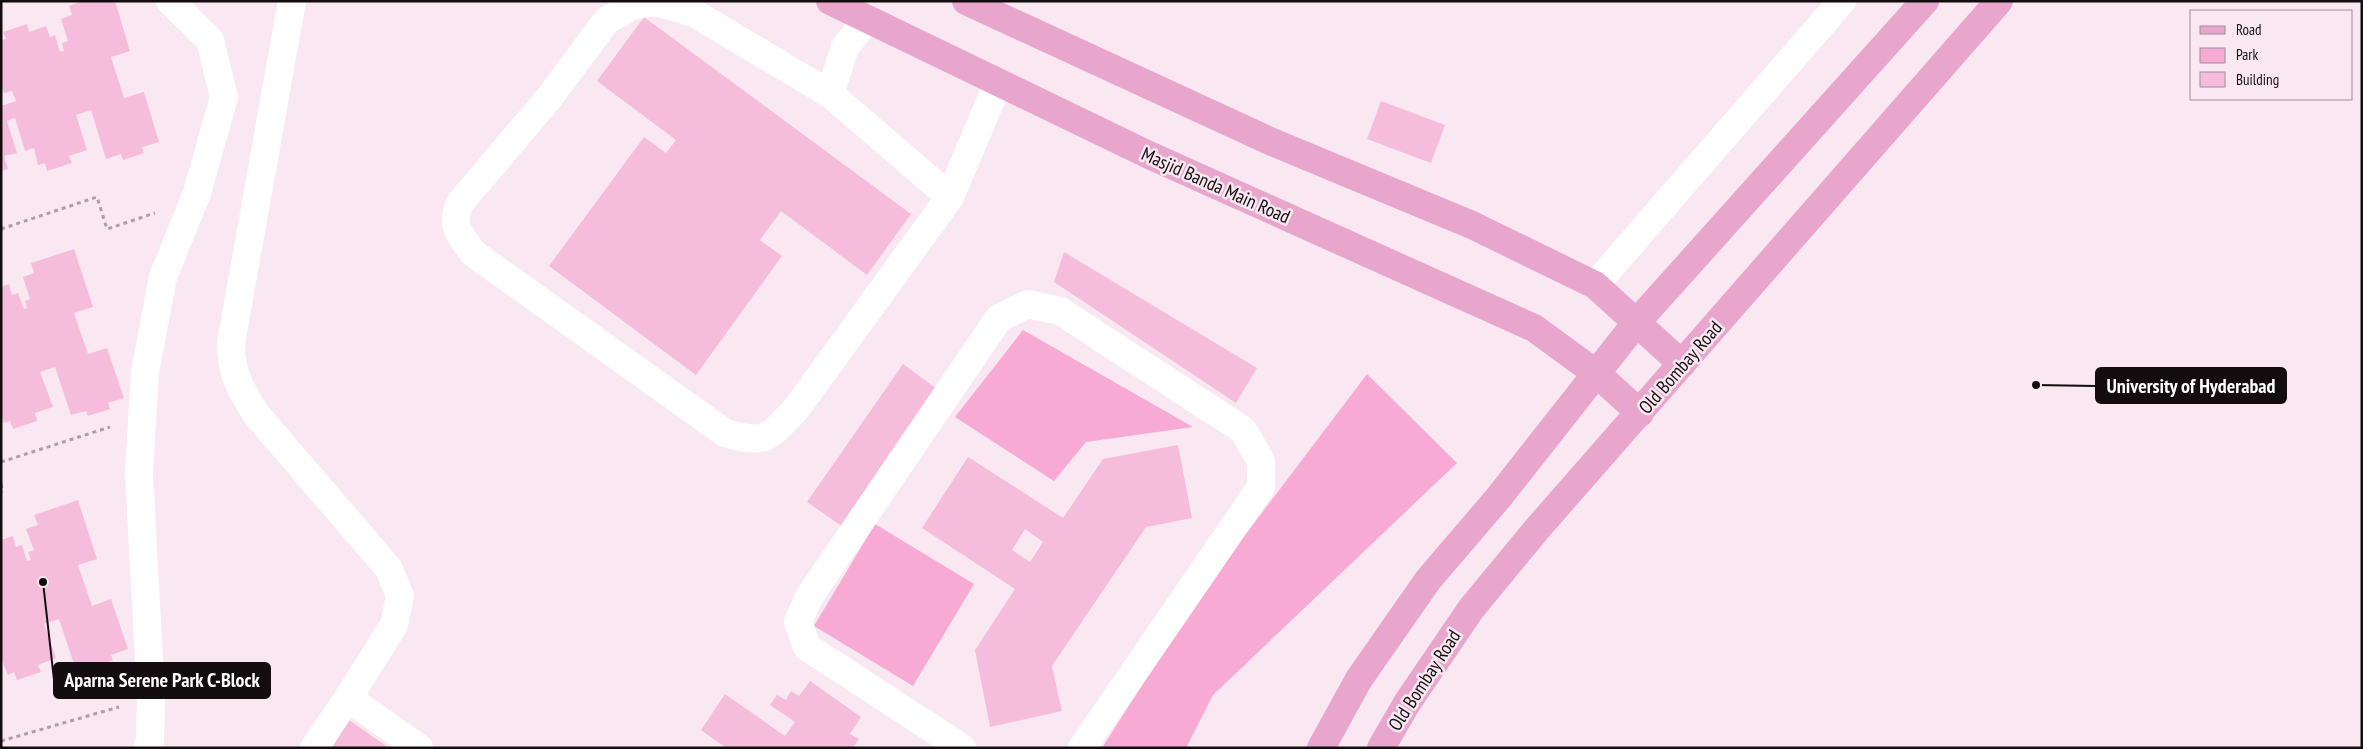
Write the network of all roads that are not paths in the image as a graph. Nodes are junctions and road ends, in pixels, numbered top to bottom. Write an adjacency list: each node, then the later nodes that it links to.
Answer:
1 (170, 1): 18 (street)
2 (292, 1): 17 (street)
3 (830, 1): 8 (main road, Masjid Banda Main Road)
4 (966, 1): 12 (main road)
5 (1842, 1): 12 (street)
6 (1925, 1): 13 (main road)
7 (1999, 1): 14 (main road, Old Bombay Road)
8 (867, 20): 9 (main road, Masjid Banda Main Road); 10 (street)
9 (998, 83): 11 (street); 15 (main road, Masjid Banda Main Road)
10 (830, 94): 11 (street); 11 (street)
11 (950, 197)
12 (1594, 285): 13 (main road)
13 (1636, 323): 14 (main road); 15 (main road)
14 (1682, 364): 16 (main road, Old Bombay Road)
15 (1597, 374): 16 (main road, Masjid Banda Main Road); 23 (main road)
16 (1640, 413): 24 (main road, Old Bombay Road)
17 (348, 698): 19 (street); 20 (street)
18 (147, 748)
19 (314, 748)
20 (419, 748)
21 (962, 748): 22 (street)
22 (1082, 748)
23 (1321, 748)
24 (1381, 748)

